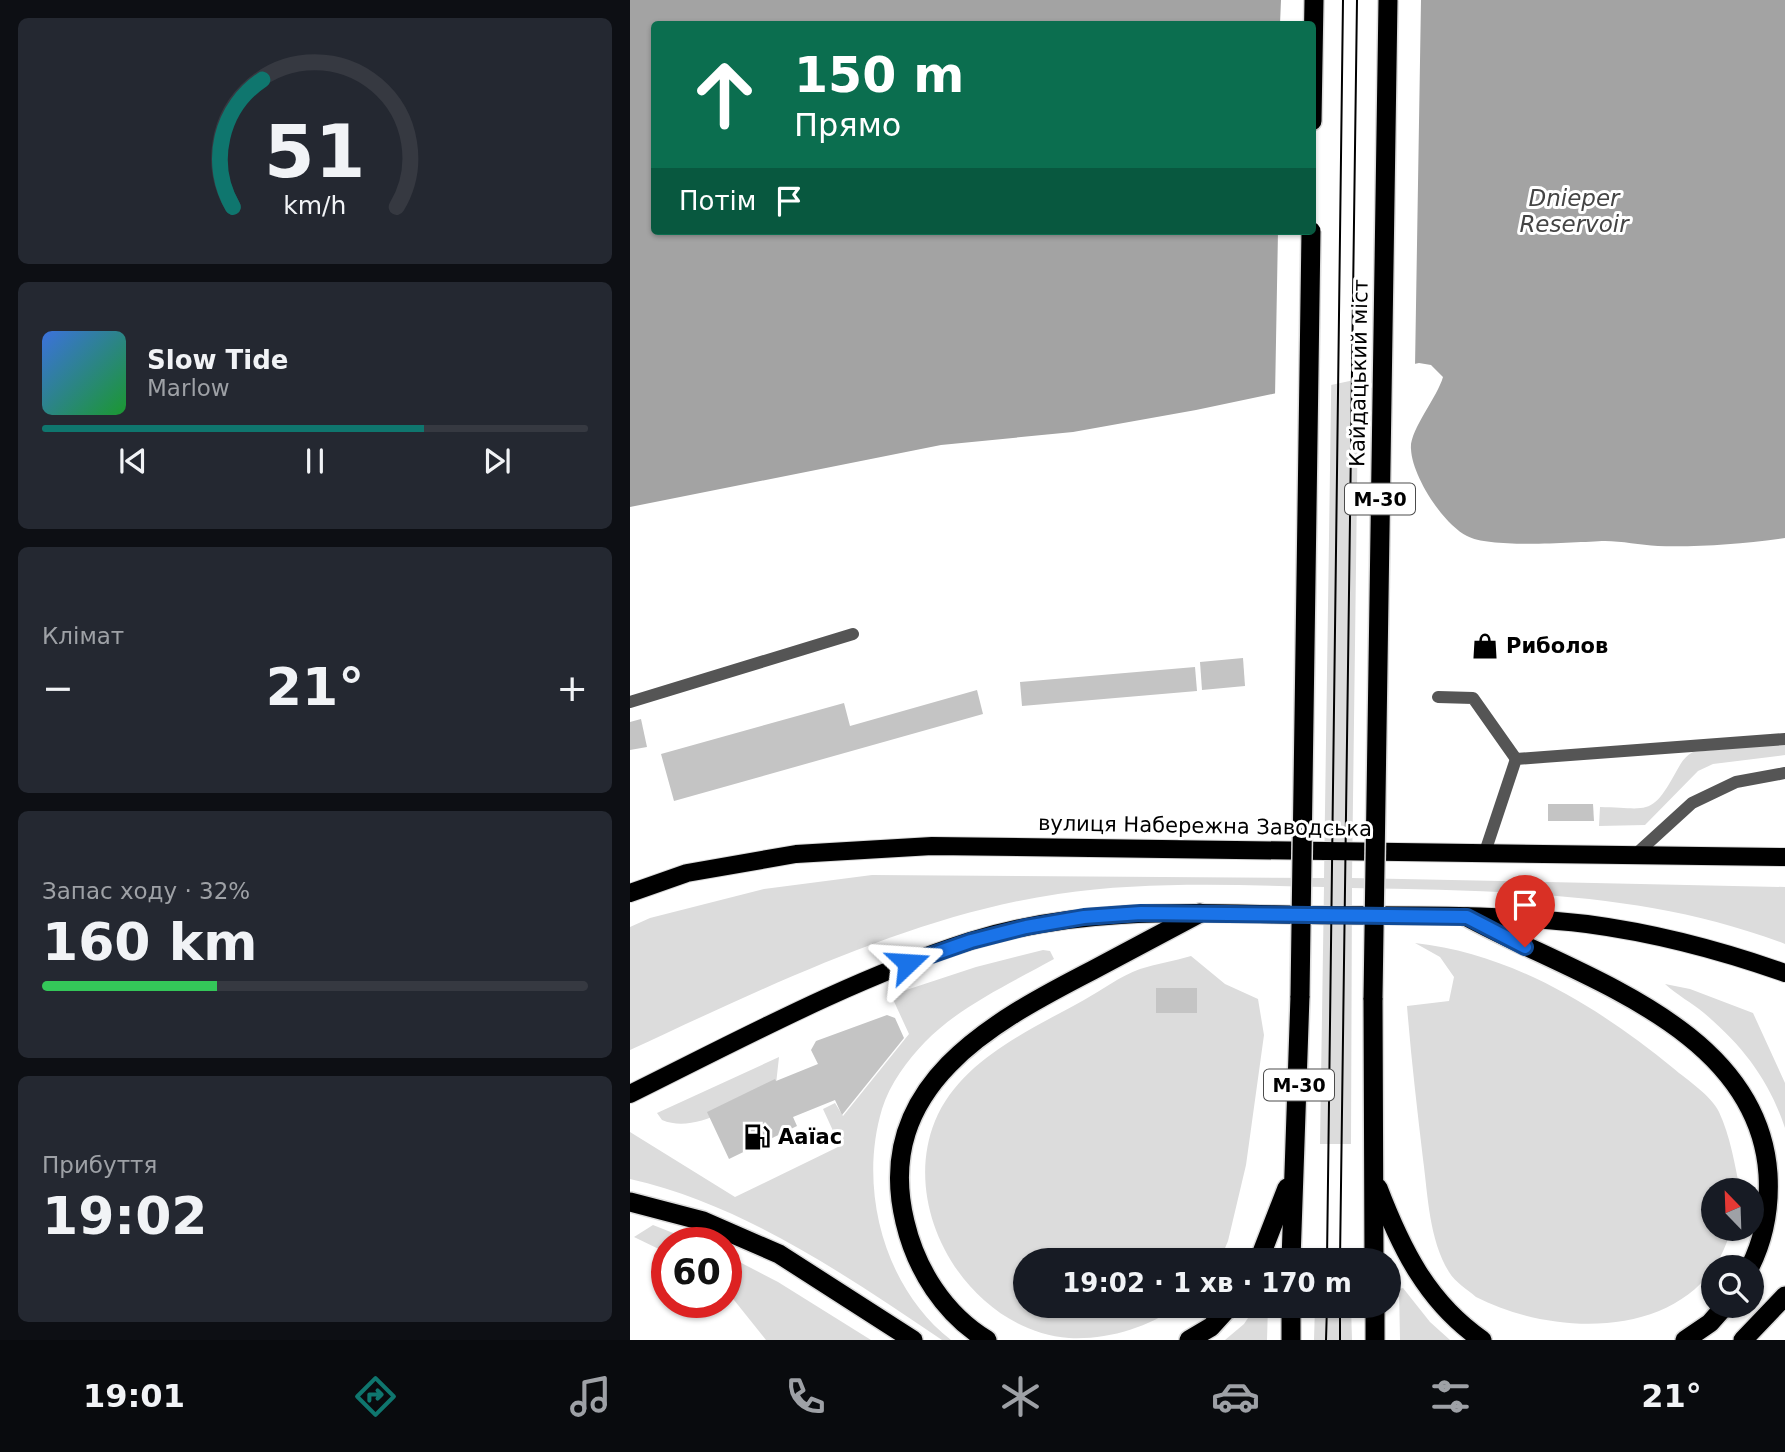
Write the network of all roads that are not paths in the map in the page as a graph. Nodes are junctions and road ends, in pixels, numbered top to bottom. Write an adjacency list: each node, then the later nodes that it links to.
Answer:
1 (1314, 0): 3 (highway)
2 (1388, 0): 20 (highway, Кайдацький міст / М-30, bridge)
3 (1314, 21)
4 (1311, 235): 19 (highway, М-30, bridge)
5 (853, 634): 7 (lane)
6 (1438, 697): 9 (lane)
7 (630, 702)
8 (1785, 739): 9 (lane)
9 (1516, 759): 11 (lane)
10 (1785, 773): 12 (lane)
11 (1485, 852): 12 (main road, вулиця Набережна Заводська); 14 (main road, вулиця Набережна Заводська)
12 (1635, 855): 13 (main road, вулиця Набережна Заводська)
13 (1785, 857)
14 (630, 893)
15 (1200, 913): 16 (main road); 18 (main road); 32 (highway)
16 (1467, 917): 17 (main road); 25 (highway)
17 (1785, 973)
18 (630, 1094)
19 (1292, 1174): 22 (highway); 23 (highway, М-30)
20 (1373, 1174): 24 (highway, М-30); 36 (highway)
21 (630, 1202): 31 (highway)
22 (1264, 1248)
23 (1291, 1248)
24 (1374, 1248)
25 (1756, 1255)
26 (1785, 1296): 38 (highway)
27 (1219, 1318): 33 (highway)
28 (1291, 1318): 34 (highway)
29 (1375, 1318): 35 (highway)
30 (1714, 1318): 37 (highway)
31 (912, 1340)
32 (987, 1340)
33 (1189, 1340)
34 (1291, 1340)
35 (1375, 1340)
36 (1482, 1340)
37 (1685, 1340)
38 (1743, 1340)

